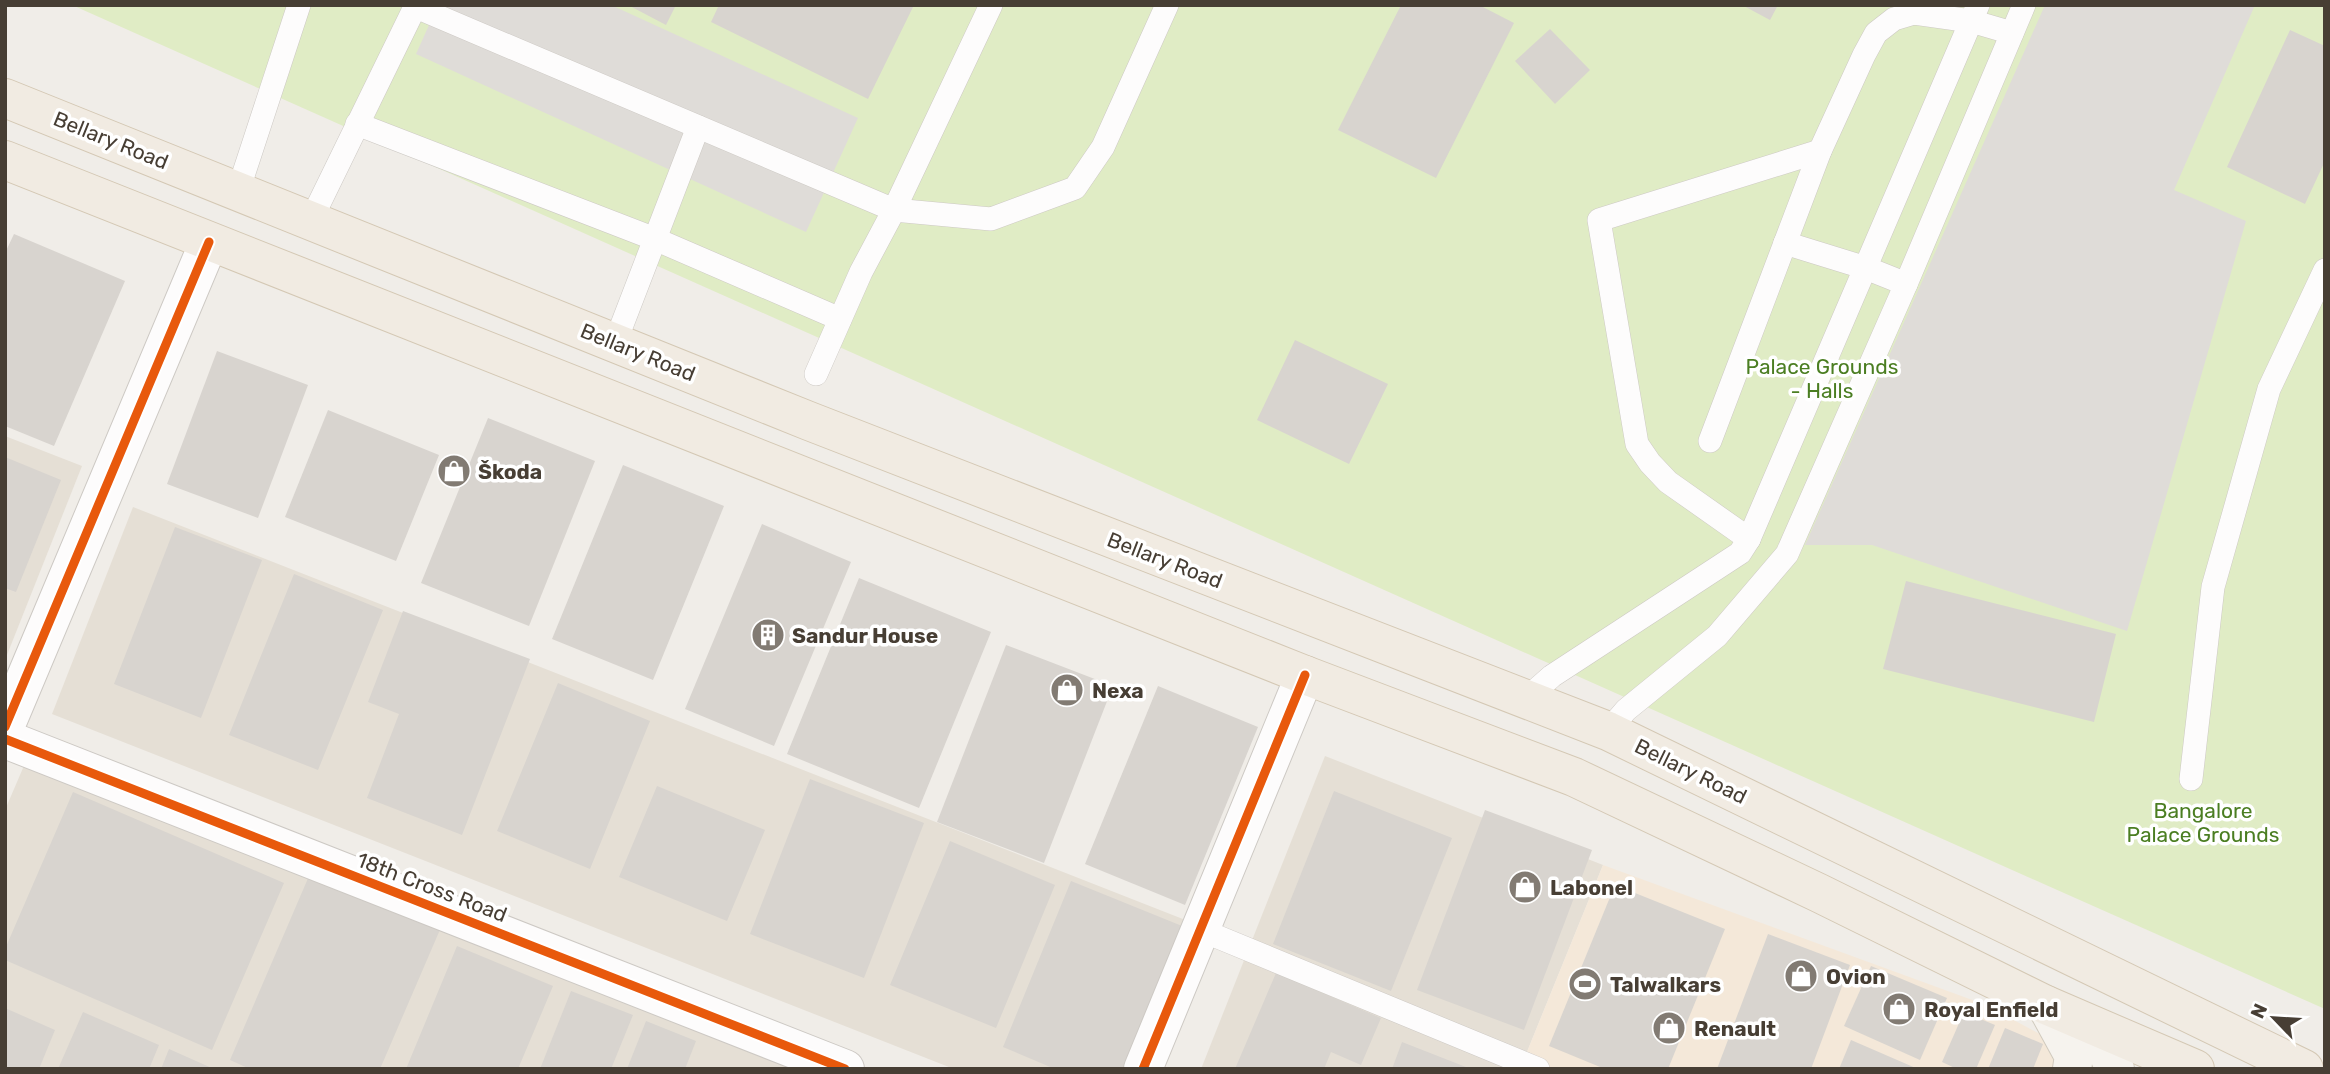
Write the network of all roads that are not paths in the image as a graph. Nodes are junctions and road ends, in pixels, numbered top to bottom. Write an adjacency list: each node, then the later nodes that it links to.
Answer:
1 (299, 5): 13 (lane)
2 (991, 5): 14 (lane)
3 (1167, 5): 14 (lane)
4 (2024, 5): 7 (lane)
5 (416, 6): 9 (lane); 10 (lane)
6 (1974, 13): 7 (lane); 11 (lane); 19 (lane)
7 (2012, 33): 21 (lane)
8 (5, 97): 13 (main road, Bellary Road)
9 (357, 124): 15 (lane); 16 (lane)
10 (698, 127): 14 (lane); 16 (lane)
11 (1821, 151): 18 (lane); 26 (lane)
12 (5, 160): 17 (main road)
13 (238, 191): 15 (main road, Bellary Road)
14 (894, 210): 22 (lane)
15 (311, 220): 23 (main road, Bellary Road)
16 (655, 239): 22 (lane); 23 (lane)
17 (209, 242): 27 (main road); 29 (street)
18 (1785, 243): 19 (lane); 25 (lane)
19 (1866, 268): 21 (lane); 26 (lane)
20 (2325, 270): 32 (lane)
21 (1906, 284): 30 (lane)
22 (840, 319): 24 (lane)
23 (615, 342): 28 (main road, Bellary Road)
24 (816, 374)
25 (1710, 441)
26 (1749, 539): 28 (lane)
27 (1306, 675): 33 (street); 34 (main road)
28 (1527, 698): 30 (main road, Bellary Road)
29 (5, 727)
30 (1608, 731): 42 (main road, Bellary Road)
31 (5, 739): 36 (street, 18th Cross Road)
32 (2191, 779)
33 (1201, 930): 37 (street); 38 (lane)
34 (2046, 1005): 35 (main road); 39 (main road)
35 (2096, 1027): 40 (main road); 41 (main road)
36 (845, 1069)
37 (1143, 1069)
38 (1538, 1069)
39 (2072, 1069)
40 (2115, 1069)
41 (2195, 1069)
42 (2304, 1069)

